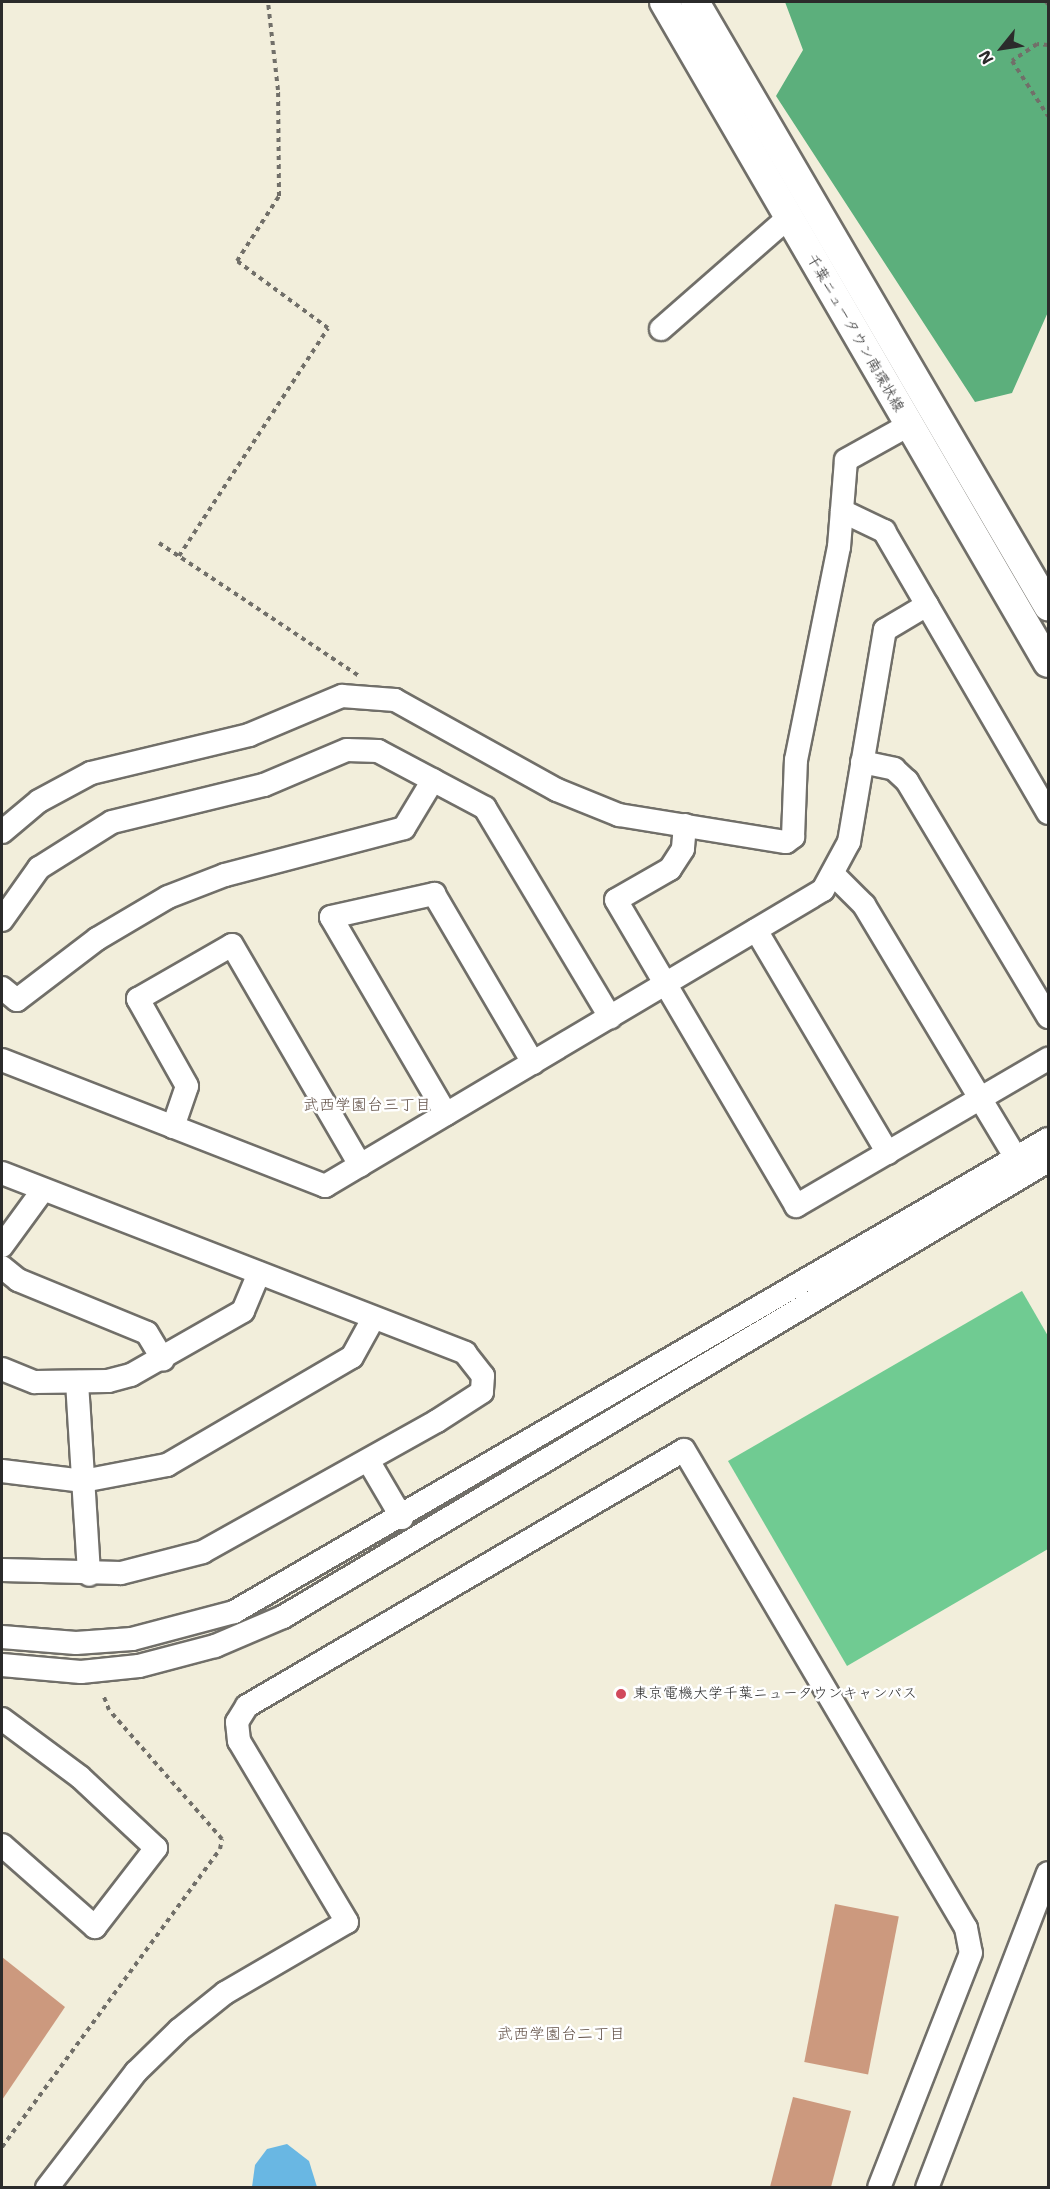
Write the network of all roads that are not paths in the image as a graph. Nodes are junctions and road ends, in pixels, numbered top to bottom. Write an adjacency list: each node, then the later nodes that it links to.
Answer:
1 (664, 2): 3 (main road, 千葉ニュータウン南環状線)
2 (695, 2): 8 (main road, 千葉ニュータウン南環状線)
3 (789, 217): 4 (street); 5 (main road, 千葉ニュータウン南環状線)
4 (661, 329)
5 (909, 425): 6 (street); 9 (main road, 千葉ニュータウン南環状線)
6 (842, 511): 7 (street); 13 (street)
7 (927, 605): 10 (street); 12 (street)
8 (1048, 606)
9 (1048, 663)
10 (862, 762): 15 (street); 21 (street)
11 (433, 780): 16 (street); 19 (street); 20 (street)
12 (1048, 813)
13 (685, 825): 14 (street); 18 (street)
14 (2, 832)
15 (835, 876): 17 (street); 25 (street)
16 (2, 920)
17 (756, 930): 18 (street); 29 (street)
18 (665, 984): 20 (street); 29 (street)
19 (2, 988)
20 (610, 1017): 24 (street)
21 (1048, 1017)
22 (1048, 1059): 25 (street)
23 (2, 1060): 27 (street)
24 (533, 1063): 26 (street); 26 (street)
25 (980, 1099): 29 (street); 32 (street)
26 (446, 1114): 31 (street)
27 (173, 1127): 31 (street); 31 (street)
28 (1048, 1139): 32 (street)
29 (888, 1153)
30 (1048, 1161): 32 (street)
31 (360, 1165)
32 (1021, 1167): 45 (street); 49 (street)
33 (2, 1173): 34 (street)
34 (43, 1190): 35 (street); 37 (street)
35 (2, 1246)
36 (2, 1267): 39 (street)
37 (259, 1274): 38 (street); 39 (street)
38 (373, 1319): 42 (street); 44 (street)
39 (163, 1360): 41 (street)
40 (2, 1369): 41 (street)
41 (77, 1382): 44 (street)
42 (369, 1462): 45 (street); 47 (street)
43 (2, 1471): 44 (street)
44 (83, 1481): 47 (street)
45 (402, 1518): 48 (street)
46 (2, 1570): 47 (street)
47 (90, 1575)
48 (2, 1637)
49 (2, 1665)
50 (2, 1719): 51 (street)
51 (2, 1845)
52 (1048, 1873): 55 (street)
53 (46, 2187): 54 (street)
54 (879, 2187)
55 (927, 2187)

